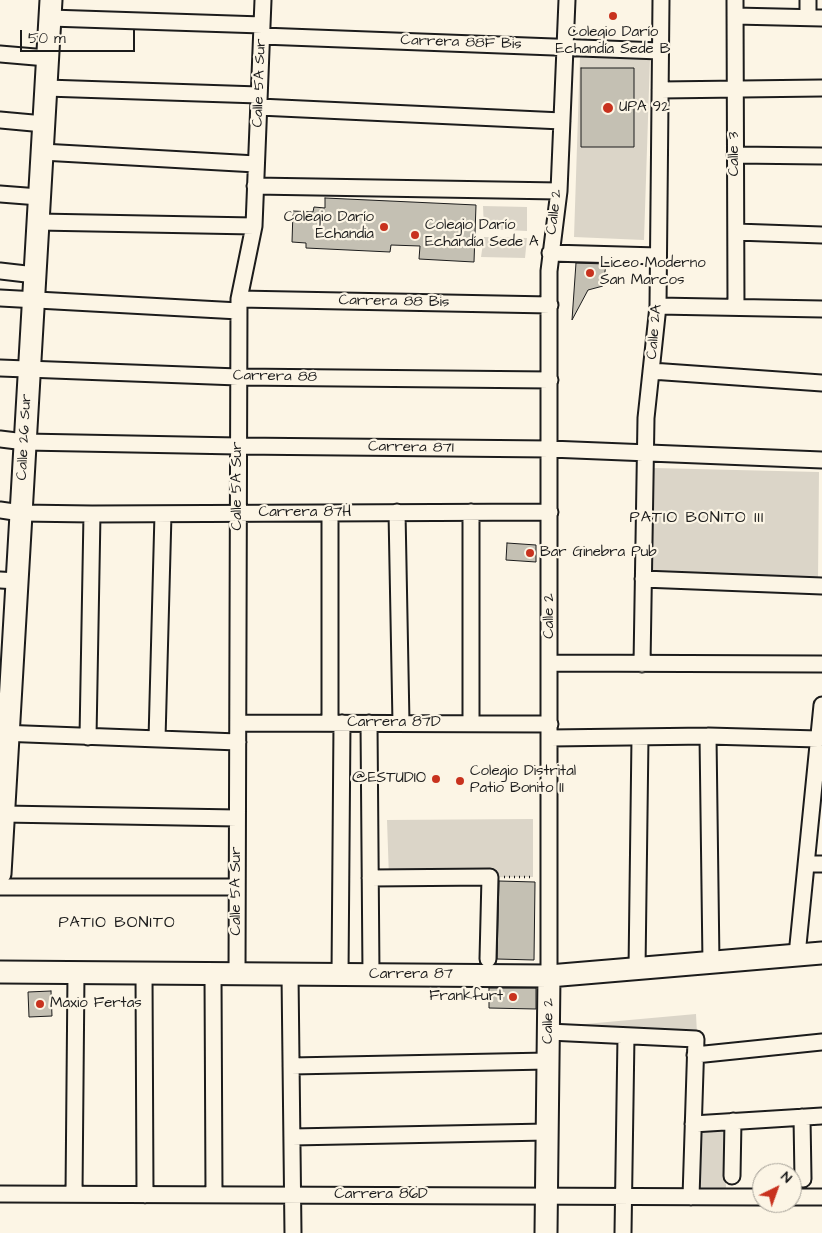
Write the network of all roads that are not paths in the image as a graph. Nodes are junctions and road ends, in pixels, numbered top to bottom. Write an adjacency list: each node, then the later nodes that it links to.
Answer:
1 (263, 0): 9 (street, Calle 5A Sur)
2 (567, 0): 10 (street, Calle 2)
3 (660, 0): 11 (street, Calle 2A)
4 (735, 0): 7 (street, Calle 3)
5 (808, 0): 8 (street)
6 (50, 9): 9 (street, Carrera 88F Bis); 13 (street, Calle 26 Sur)
7 (735, 16): 8 (street); 16 (street, Calle 3)
8 (815, 18)
9 (262, 31): 10 (street, Carrera 88F Bis); 18 (street, Calle 5A Sur)
10 (565, 47): 11 (street, Carrera 88F Bis); 20 (street, Calle 2)
11 (660, 51): 17 (street, Calle 2A)
12 (0, 54): 13 (street)
13 (47, 58): 14 (street, Calle 26 Sur)
14 (46, 88): 18 (street); 21 (street, Calle 26 Sur)
15 (822, 88): 16 (street)
16 (735, 89): 17 (street); 23 (street, Calle 3)
17 (660, 90): 35 (street, Calle 2A)
18 (259, 101): 20 (street); 25 (street, Calle 5A Sur)
19 (0, 120): 21 (street)
20 (562, 121): 27 (street, Calle 2)
21 (44, 124): 22 (street, Calle 26 Sur)
22 (42, 152): 25 (street); 29 (street, Calle 26 Sur)
23 (735, 155): 24 (street); 32 (street, Calle 3)
24 (822, 156)
25 (256, 164): 26 (street, Calle 5A Sur)
26 (255, 186): 27 (street); 31 (street, Calle 5A Sur)
27 (559, 191): 34 (street, Calle 2)
28 (0, 194): 29 (street)
29 (39, 197): 30 (street, Calle 26 Sur)
30 (38, 222): 31 (street); 37 (street, Calle 26 Sur)
31 (254, 226): 40 (street, Calle 5A Sur)
32 (736, 232): 33 (street); 43 (street, Calle 3)
33 (822, 234)
34 (550, 253): 35 (street); 41 (street, Calle 2)
35 (658, 256): 42 (street, Calle 2A)
36 (0, 271): 37 (street)
37 (35, 275): 39 (street, Calle 26 Sur)
38 (0, 298): 39 (street, Carrera 88 Bis)
39 (34, 301): 40 (street, Carrera 88 Bis); 46 (street, Calle 26 Sur)
40 (239, 305): 41 (street, Carrera 88 Bis); 48 (street, Calle 5A Sur)
41 (550, 305): 49 (street, Calle 2)
42 (658, 306): 43 (street); 47 (street, Calle 2A)
43 (736, 307): 44 (street)
44 (822, 309)
45 (0, 368): 46 (street, Carrera 88)
46 (29, 370): 48 (street, Carrera 88); 52 (street, Calle 26 Sur)
47 (651, 371): 50 (street); 55 (street, Calle 2A)
48 (238, 377): 49 (street, Carrera 88); 53 (street, Calle 5A Sur)
49 (550, 380): 54 (street, Calle 2)
50 (822, 382)
51 (0, 439): 52 (street, Carrera 87I)
52 (25, 442): 53 (street, Carrera 87I); 61 (street, Calle 26 Sur)
53 (238, 446): 54 (street, Carrera 87I); 62 (street, Calle 5A Sur)
54 (550, 449): 55 (street, Carrera 87I); 60 (street, Calle 2)
55 (646, 455): 56 (street, Carrera 87I); 66 (street, Calle 2A)
56 (822, 460)
57 (0, 510): 61 (street, Carrera 87H)
58 (397, 512): 59 (street, Carrera 87H); 63 (street, Carrera 87H); 77 (street)
59 (471, 512): 60 (street, Carrera 87H); 78 (street)
60 (550, 512): 70 (street, Calle 2)
61 (21, 513): 64 (street, Carrera 87H); 67 (street, Calle 26 Sur)
62 (238, 513): 63 (street, Carrera 87H); 65 (street, Carrera 87H); 74 (street, Calle 5A Sur)
63 (330, 513): 75 (street)
64 (92, 514): 65 (street, Carrera 87H); 82 (street)
65 (163, 514): 84 (street)
66 (643, 579): 68 (street); 71 (street, Calle 2A)
67 (8, 580): 69 (street, Calle 26 Sur)
68 (822, 586)
69 (6, 661): 80 (street, Calle 26 Sur)
70 (550, 663): 71 (street); 79 (street, Calle 2)
71 (642, 664): 72 (street)
72 (822, 664)
73 (822, 705): 85 (street)
74 (238, 723): 75 (street, Carrera 87D); 86 (street, Calle 5A Sur)
75 (336, 723): 76 (street, Carrera 87D); 106 (street)
76 (370, 723): 77 (street, Carrera 87D); 92 (street)
77 (401, 723): 78 (street, Carrera 87D)
78 (471, 723): 79 (street, Carrera 87D)
79 (550, 731): 83 (street, Carrera 87D); 108 (street, Calle 2)
80 (4, 734): 82 (street); 87 (street, Calle 26 Sur)
81 (708, 736): 83 (street, Carrera 87D); 85 (street, Carrera 87D); 98 (street)
82 (88, 737): 84 (street)
83 (640, 737): 99 (street)
84 (157, 739): 86 (street)
85 (818, 739): 89 (street)
86 (238, 742): 88 (street, Calle 5A Sur)
87 (3, 805): 88 (street); 91 (street, Calle 26 Sur)
88 (237, 818): 94 (street, Calle 5A Sur)
89 (806, 864): 90 (street); 96 (street)
90 (822, 864)
91 (0, 872)
92 (370, 878): 97 (street); 107 (street)
93 (0, 887): 94 (street)
94 (237, 887): 104 (street, Calle 5A Sur)
95 (822, 953): 96 (street, Carrera 87)
96 (797, 955): 98 (street, Carrera 87)
97 (488, 959)
98 (711, 962): 99 (street, Carrera 87)
99 (637, 969): 108 (street, Carrera 87)
100 (0, 972): 101 (street, Carrera 87)
101 (76, 973): 102 (street, Carrera 87); 124 (street)
102 (144, 973): 103 (street, Carrera 87); 125 (street)
103 (212, 974): 104 (street, Carrera 87); 126 (street)
104 (237, 974): 105 (street, Carrera 87)
105 (290, 974): 106 (street, Carrera 87); 114 (street)
106 (340, 975): 107 (street, Carrera 87)
107 (371, 975): 108 (street, Carrera 87)
108 (549, 976): 109 (street, Calle 2)
109 (549, 1032): 110 (street); 113 (street, Calle 2)
110 (626, 1036): 112 (street); 129 (street)
111 (822, 1042): 112 (street)
112 (695, 1055): 118 (street)
113 (548, 1061): 114 (street); 119 (street, Calle 2)
114 (291, 1066): 120 (street)
115 (822, 1116): 116 (street)
116 (802, 1117): 117 (street); 122 (street)
117 (733, 1121): 118 (street); 121 (street)
118 (693, 1124): 130 (street)
119 (548, 1132): 120 (street); 128 (street, Calle 2)
120 (292, 1137): 127 (street)
121 (732, 1176)
122 (803, 1179)
123 (0, 1194): 124 (street, Carrera 86D)
124 (74, 1194): 125 (street, Carrera 86D)
125 (145, 1195): 126 (street, Carrera 86D)
126 (214, 1195): 127 (street, Carrera 86D)
127 (292, 1195): 128 (street, Carrera 86D); 134 (street)
128 (547, 1196): 129 (street, Carrera 86D); 135 (street, Calle 2)
129 (624, 1196): 130 (street, Carrera 86D); 136 (street)
130 (691, 1197): 131 (street, Carrera 86D)
131 (752, 1197)
132 (802, 1197): 133 (street)
133 (822, 1197)
134 (292, 1233)
135 (546, 1233)
136 (623, 1233)

